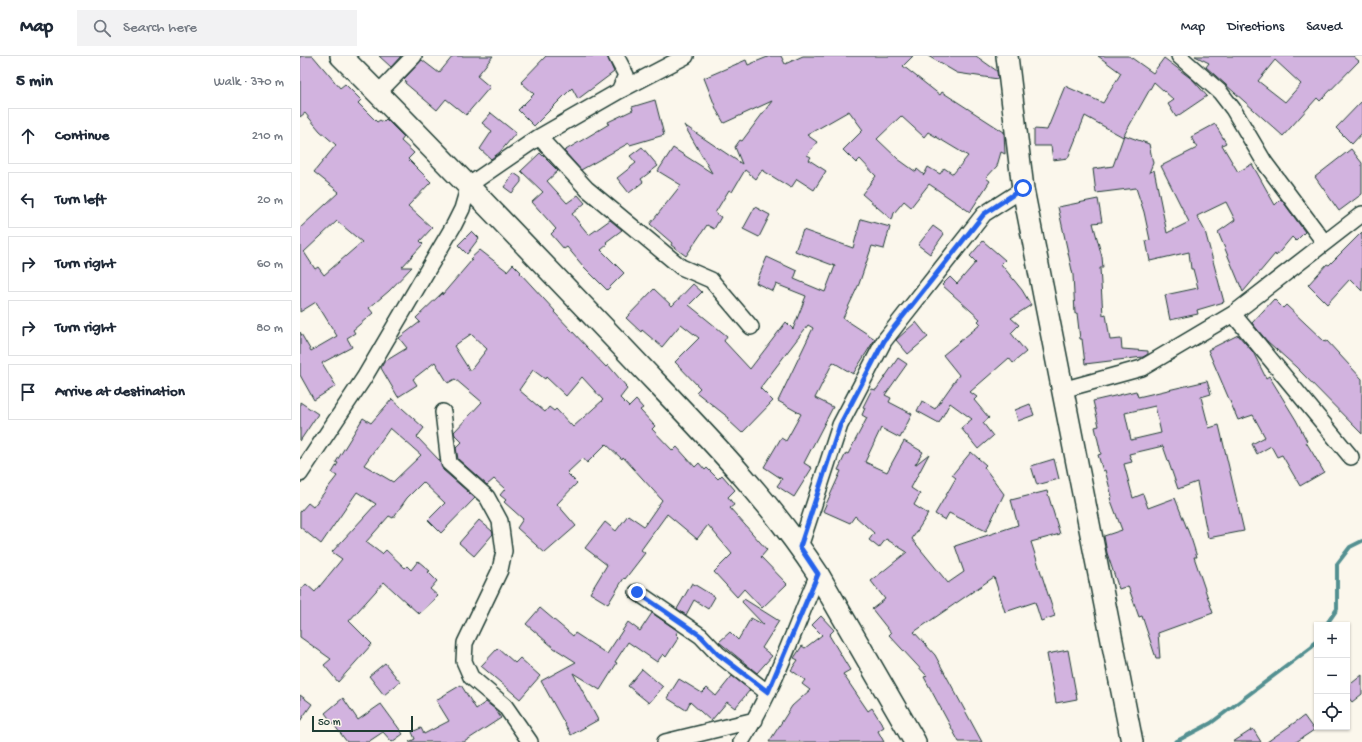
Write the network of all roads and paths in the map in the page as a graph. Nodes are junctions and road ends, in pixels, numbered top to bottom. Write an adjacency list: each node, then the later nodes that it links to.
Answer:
1 (342, 56): 8 (main road)
2 (414, 56): 8 (street)
3 (616, 56): 7 (street)
4 (686, 56): 7 (street)
5 (1007, 56): 11 (main road)
6 (1180, 56): 13 (street)
7 (619, 91): 9 (street)
8 (378, 93): 10 (main road)
9 (540, 137): 10 (street); 15 (street)
10 (469, 185): 19 (street); 20 (main road)
11 (1023, 188): 16 (main road); 20 (street)
12 (1362, 214): 13 (street)
13 (1324, 242): 14 (street)
14 (1233, 314): 16 (street); 18 (street)
15 (751, 327)
16 (1062, 390): 29 (main road)
17 (443, 412): 25 (street)
18 (1351, 457)
19 (300, 474)
20 (800, 547): 21 (main road)
21 (818, 574): 23 (street); 28 (main road)
22 (637, 592): 23 (street)
23 (768, 692): 24 (street)
24 (755, 720): 26 (street); 27 (street)
25 (530, 742)
26 (665, 742)
27 (741, 742)
28 (915, 742)
29 (1132, 742)

